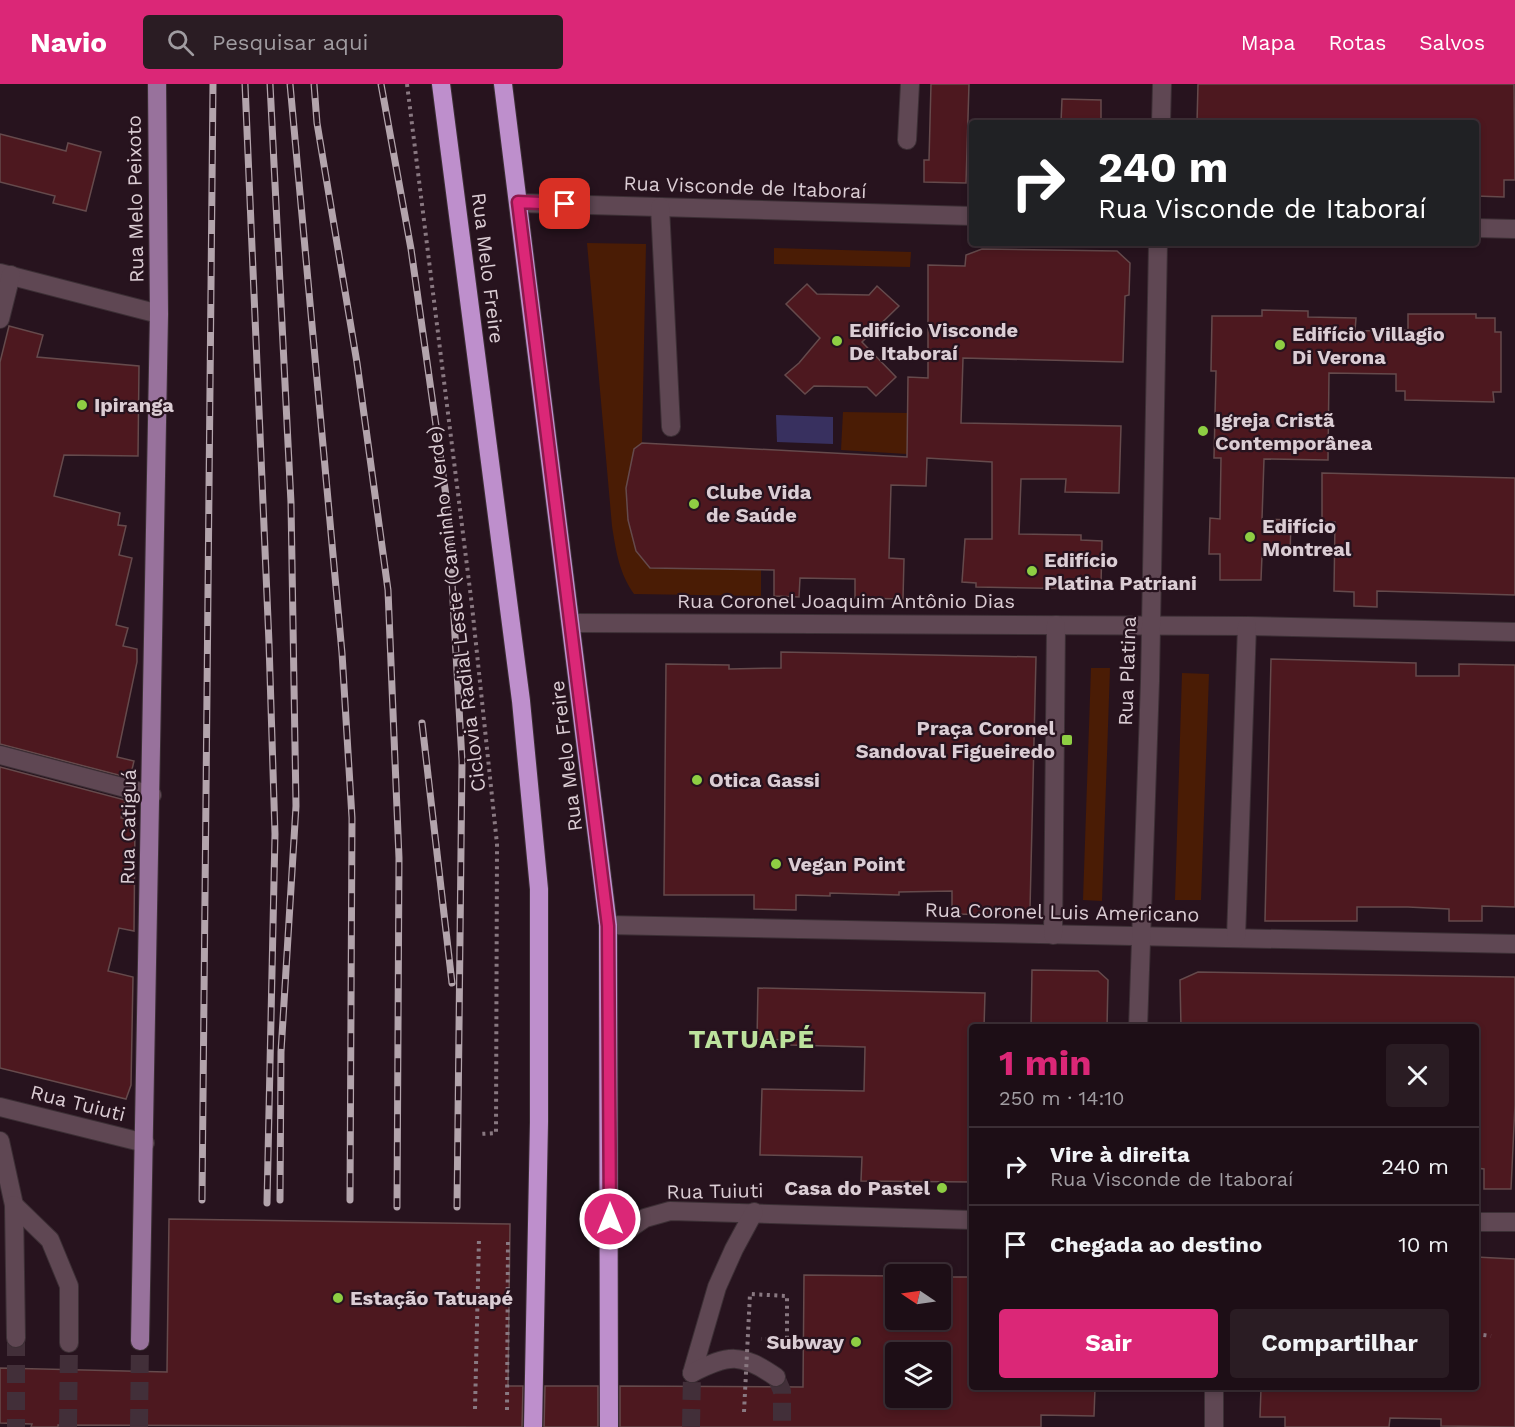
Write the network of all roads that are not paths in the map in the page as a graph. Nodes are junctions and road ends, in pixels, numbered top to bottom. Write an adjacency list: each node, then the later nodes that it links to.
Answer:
1 (157, 84): 15 (main road, Rua Melo Peixoto)
2 (441, 84): 45 (highway, Rua Melo Freire)
3 (503, 84): 8 (highway, Rua Melo Freire)
4 (910, 84): 7 (street)
5 (1162, 84): 6 (street)
6 (1161, 120)
7 (907, 140)
8 (518, 202): 9 (street, Rua Visconde de Itaboraí); 18 (highway, Rua Melo Freire)
9 (660, 207): 10 (street, Rua Visconde de Itaboraí); 17 (street)
10 (969, 216)
11 (1479, 228): 12 (street)
12 (1515, 229)
13 (1158, 246): 20 (street, Rua Platina)
14 (5, 274): 15 (street); 16 (street)
15 (159, 314): 24 (main road, Rua Catiguá)
16 (0, 319)
17 (671, 427)
18 (572, 623): 19 (street, Rua Coronel Joaquim Antônio Dias); 25 (highway, Rua Melo Freire)
19 (1056, 625): 20 (street, Rua Coronel Joaquim Antônio Dias); 26 (street)
20 (1151, 625): 21 (street, Rua Coronel Joaquim Antônio Dias); 27 (street, Rua Platina)
21 (1247, 626): 22 (street, Rua Coronel Joaquim Antônio Dias); 28 (street)
22 (1515, 632)
23 (0, 755): 24 (street)
24 (152, 795): 33 (main road, Rua Catiguá)
25 (608, 926): 26 (street, Rua Coronel Luis Americano); 39 (highway, Rua Melo Freire)
26 (1053, 935): 27 (street, Rua Coronel Luis Americano)
27 (1140, 937): 28 (street, Rua Coronel Luis Americano); 30 (street, Rua Platina)
28 (1236, 938): 29 (street, Rua Coronel Luis Americano)
29 (1515, 944)
30 (1138, 1024)
31 (0, 1107): 33 (street, Rua Tuiuti)
32 (0, 1141): 34 (street)
33 (145, 1143): 41 (main road, Rua Catiguá)
34 (14, 1205): 40 (street); 42 (street)
35 (754, 1212): 36 (street, Rua Tuiuti); 39 (street, Rua Tuiuti); 43 (street)
36 (969, 1220)
37 (1479, 1222): 38 (street)
38 (1515, 1222)
39 (610, 1242): 46 (highway, Rua Melo Freire)
40 (15, 1338)
41 (140, 1341)
42 (69, 1343)
43 (776, 1377)
44 (1214, 1390): 47 (street)
45 (533, 1427)
46 (609, 1427)
47 (1214, 1427)

